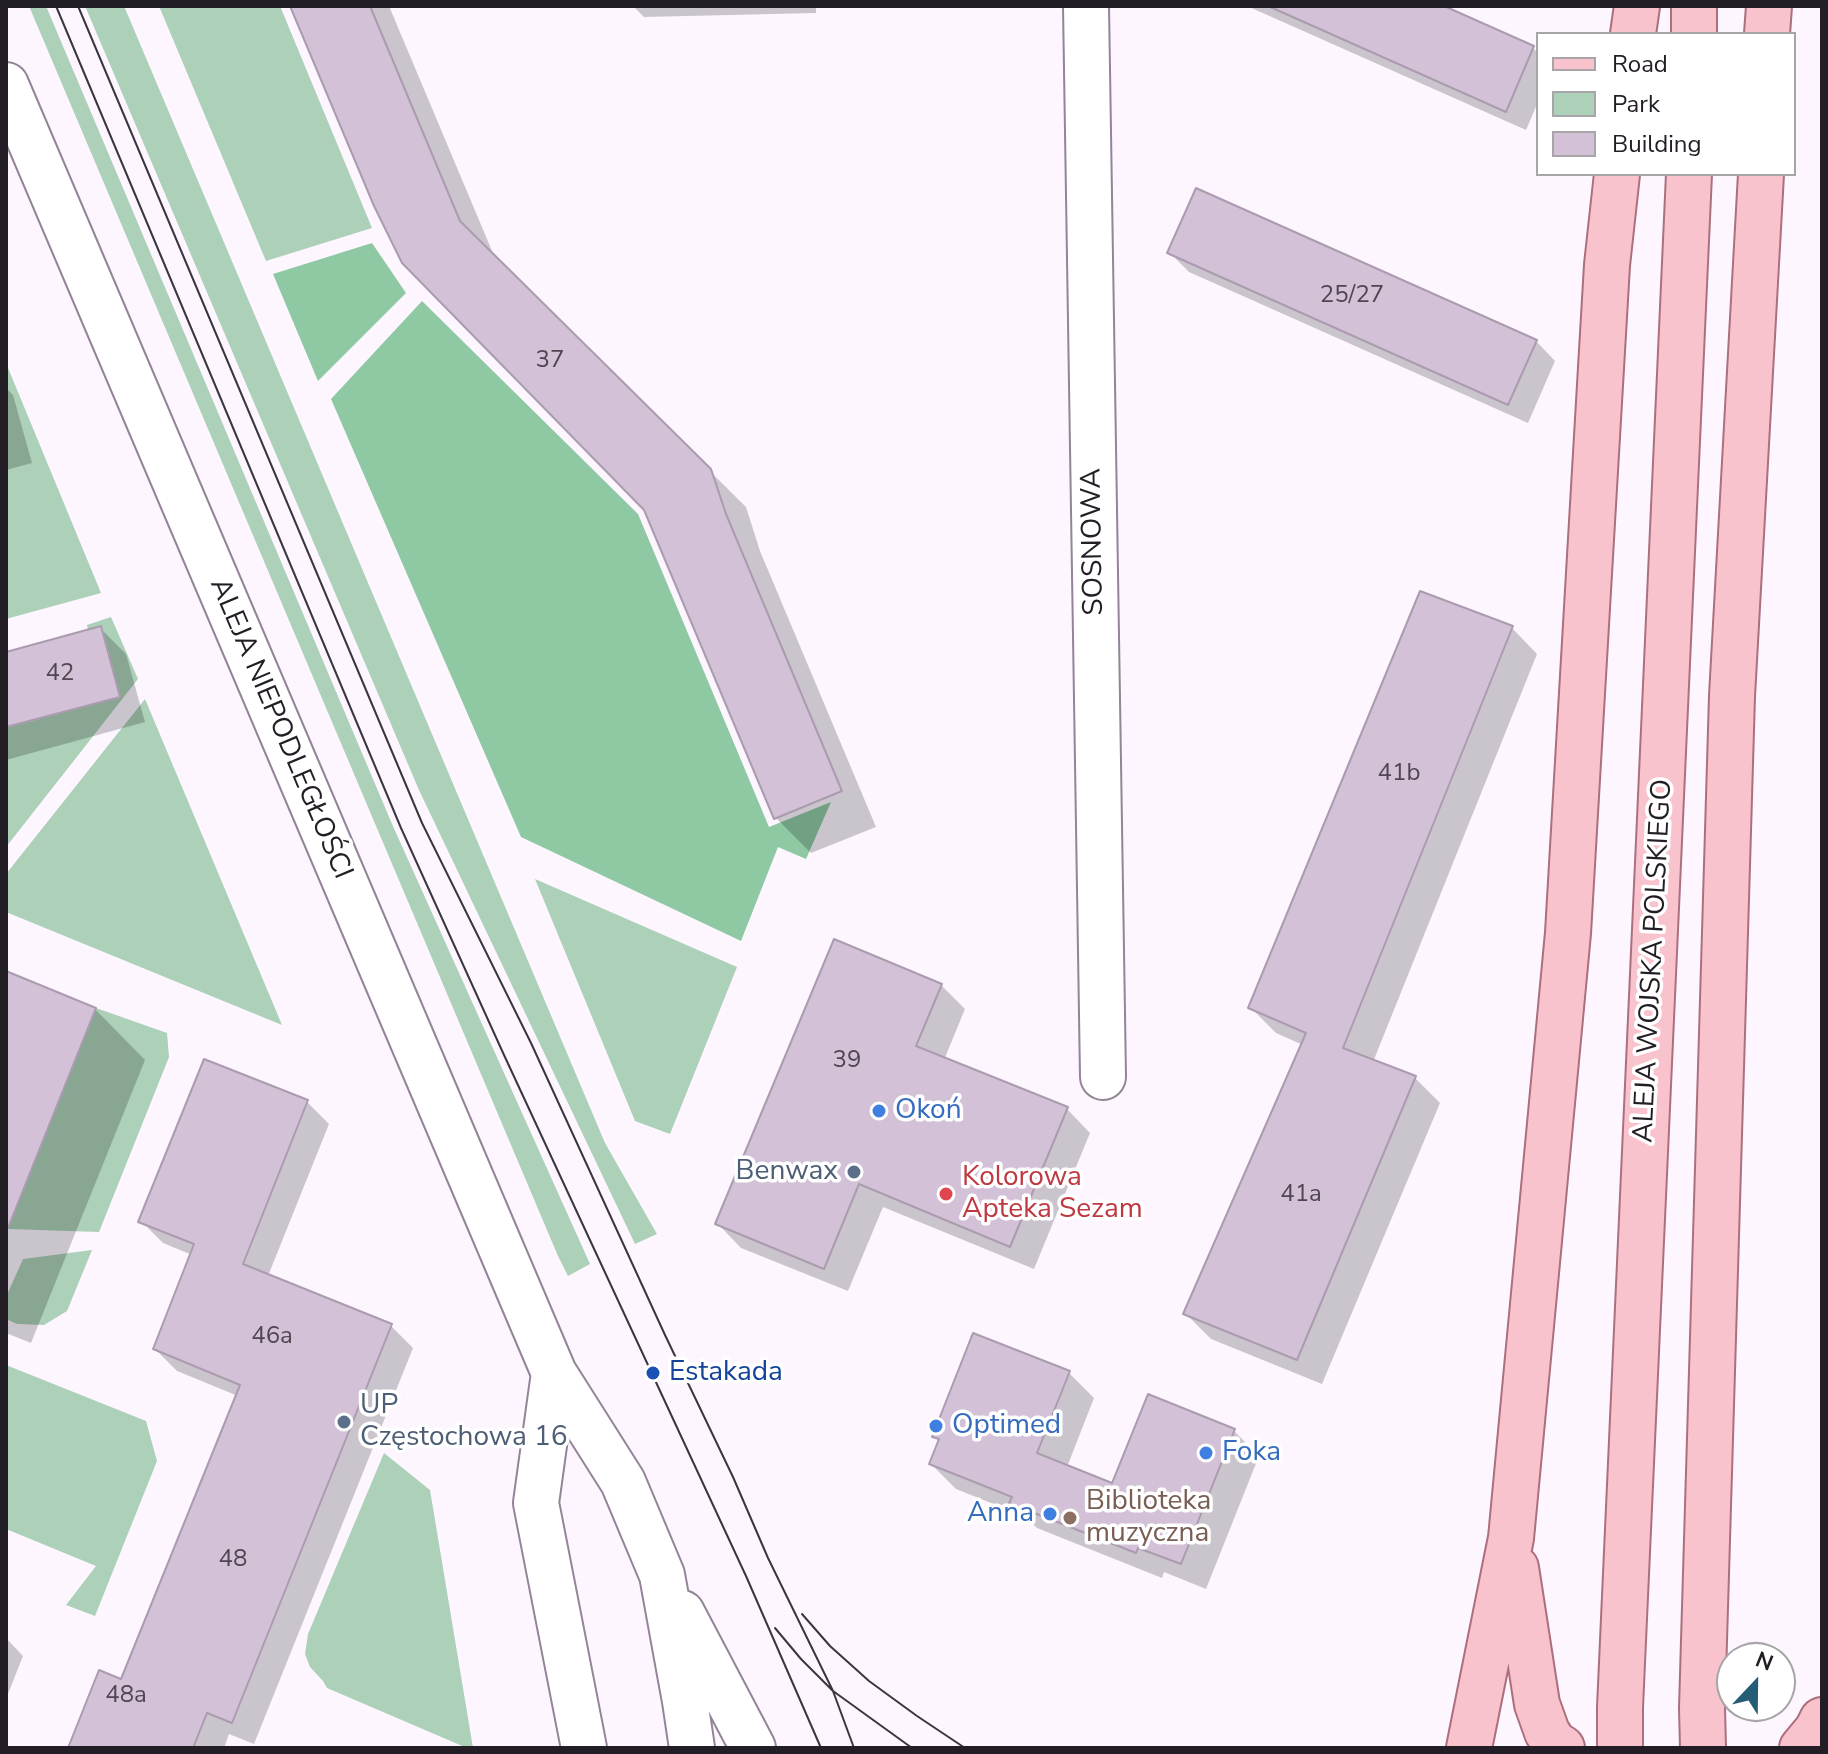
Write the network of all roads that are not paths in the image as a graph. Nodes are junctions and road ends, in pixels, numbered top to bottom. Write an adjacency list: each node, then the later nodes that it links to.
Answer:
1 (1086, 6): 12 (street, SOSNOWA)
2 (1637, 6): 5 (main road)
3 (1694, 6): 6 (main road)
4 (1769, 6): 7 (main road)
5 (1633, 32)
6 (1694, 32)
7 (1767, 32)
8 (6, 85): 13 (street, ALEJA NIEPODLEGŁOŚCI)
9 (1617, 176): 14 (main road)
10 (1689, 176): 17 (main road, ALEJA WOJSKA POLSKIEGO)
11 (1761, 176): 18 (main road)
12 (1103, 1077)
13 (554, 1373): 15 (street, ALEJA NIEPODLEGŁOŚCI); 19 (street)
14 (1511, 1538): 22 (main road); 23 (main road)
15 (662, 1575): 20 (street, ALEJA NIEPODLEGŁOŚCI); 21 (street)
16 (1822, 1720): 24 (main road)
17 (1620, 1727)
18 (1702, 1728)
19 (584, 1748)
20 (692, 1748)
21 (753, 1748)
22 (1469, 1748)
23 (1562, 1748)
24 (1802, 1748)

